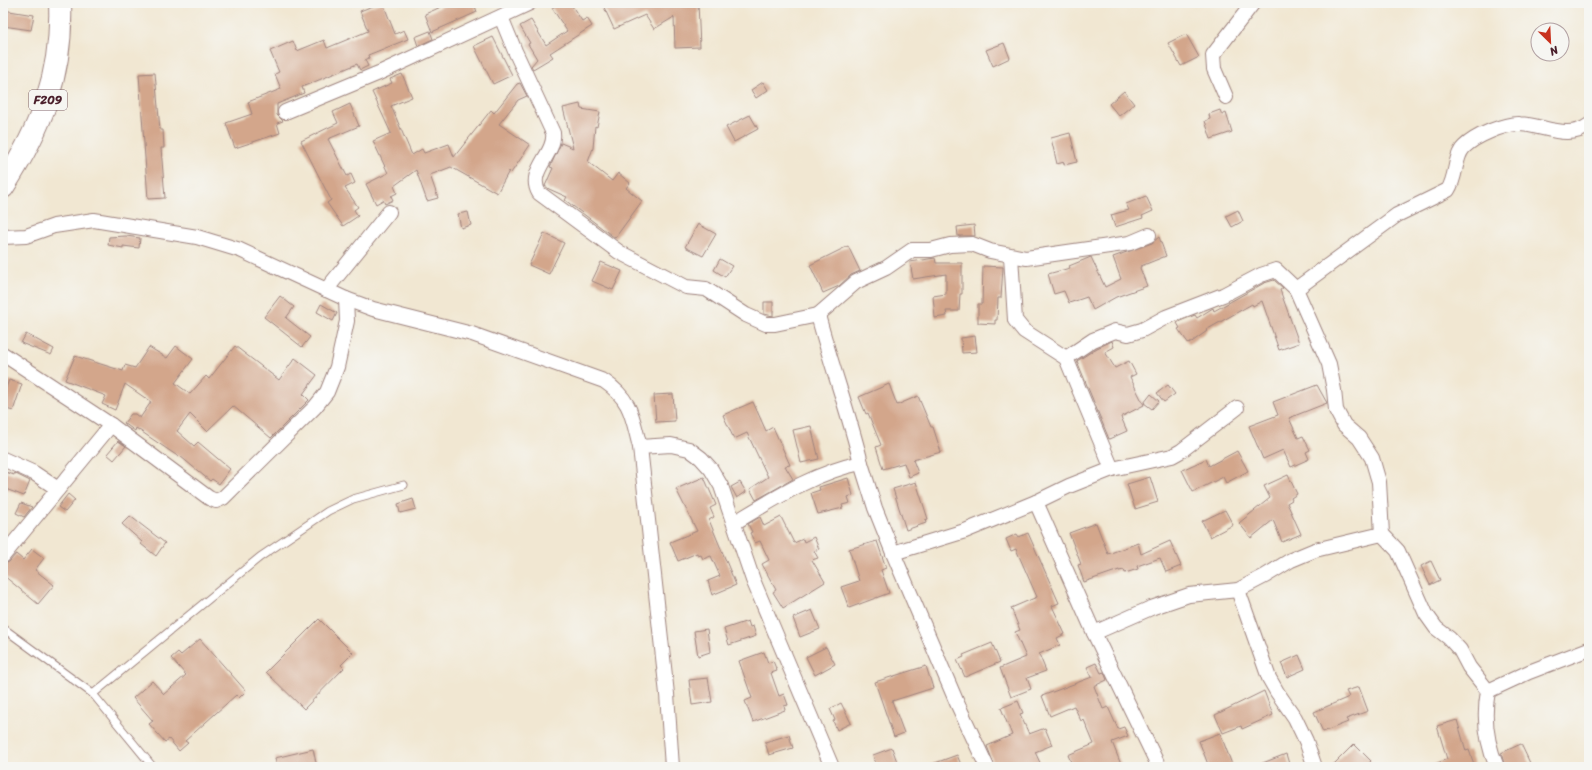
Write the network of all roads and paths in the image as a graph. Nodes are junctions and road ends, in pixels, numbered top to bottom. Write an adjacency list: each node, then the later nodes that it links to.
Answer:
1 (60, 3): 8 (main road, F209)
2 (530, 3): 4 (street)
3 (1253, 3): 5 (street)
4 (501, 17): 6 (street); 16 (street)
5 (1226, 97)
6 (285, 112)
7 (1589, 125): 13 (street)
8 (3, 187)
9 (389, 212): 14 (street)
10 (1149, 235): 12 (street)
11 (3, 237): 14 (street)
12 (1011, 256): 16 (street); 18 (street)
13 (1296, 289): 18 (street); 29 (street)
14 (326, 290): 15 (street)
15 (346, 299): 20 (street); 21 (street)
16 (818, 315): 23 (street)
17 (3, 354): 20 (street)
18 (1066, 358): 24 (street)
19 (1237, 408): 24 (street)
20 (111, 425): 26 (street)
21 (640, 447): 28 (street); 39 (street)
22 (3, 460): 26 (street)
23 (861, 463): 28 (street); 30 (street)
24 (1112, 469): 27 (street)
25 (404, 485): 37 (lane)
26 (58, 489): 31 (street)
27 (1036, 502): 30 (street); 34 (street)
28 (734, 523): 40 (street)
29 (1382, 534): 32 (street); 36 (street)
30 (893, 553): 41 (street)
31 (3, 556)
32 (1238, 590): 34 (street); 43 (street)
33 (3, 628): 37 (lane)
34 (1094, 634): 42 (street)
35 (1589, 648): 36 (street)
36 (1488, 691): 44 (street)
37 (93, 694): 38 (lane)
38 (153, 767)
39 (672, 767)
40 (832, 767)
41 (987, 767)
42 (1159, 767)
43 (1315, 767)
44 (1497, 767)

